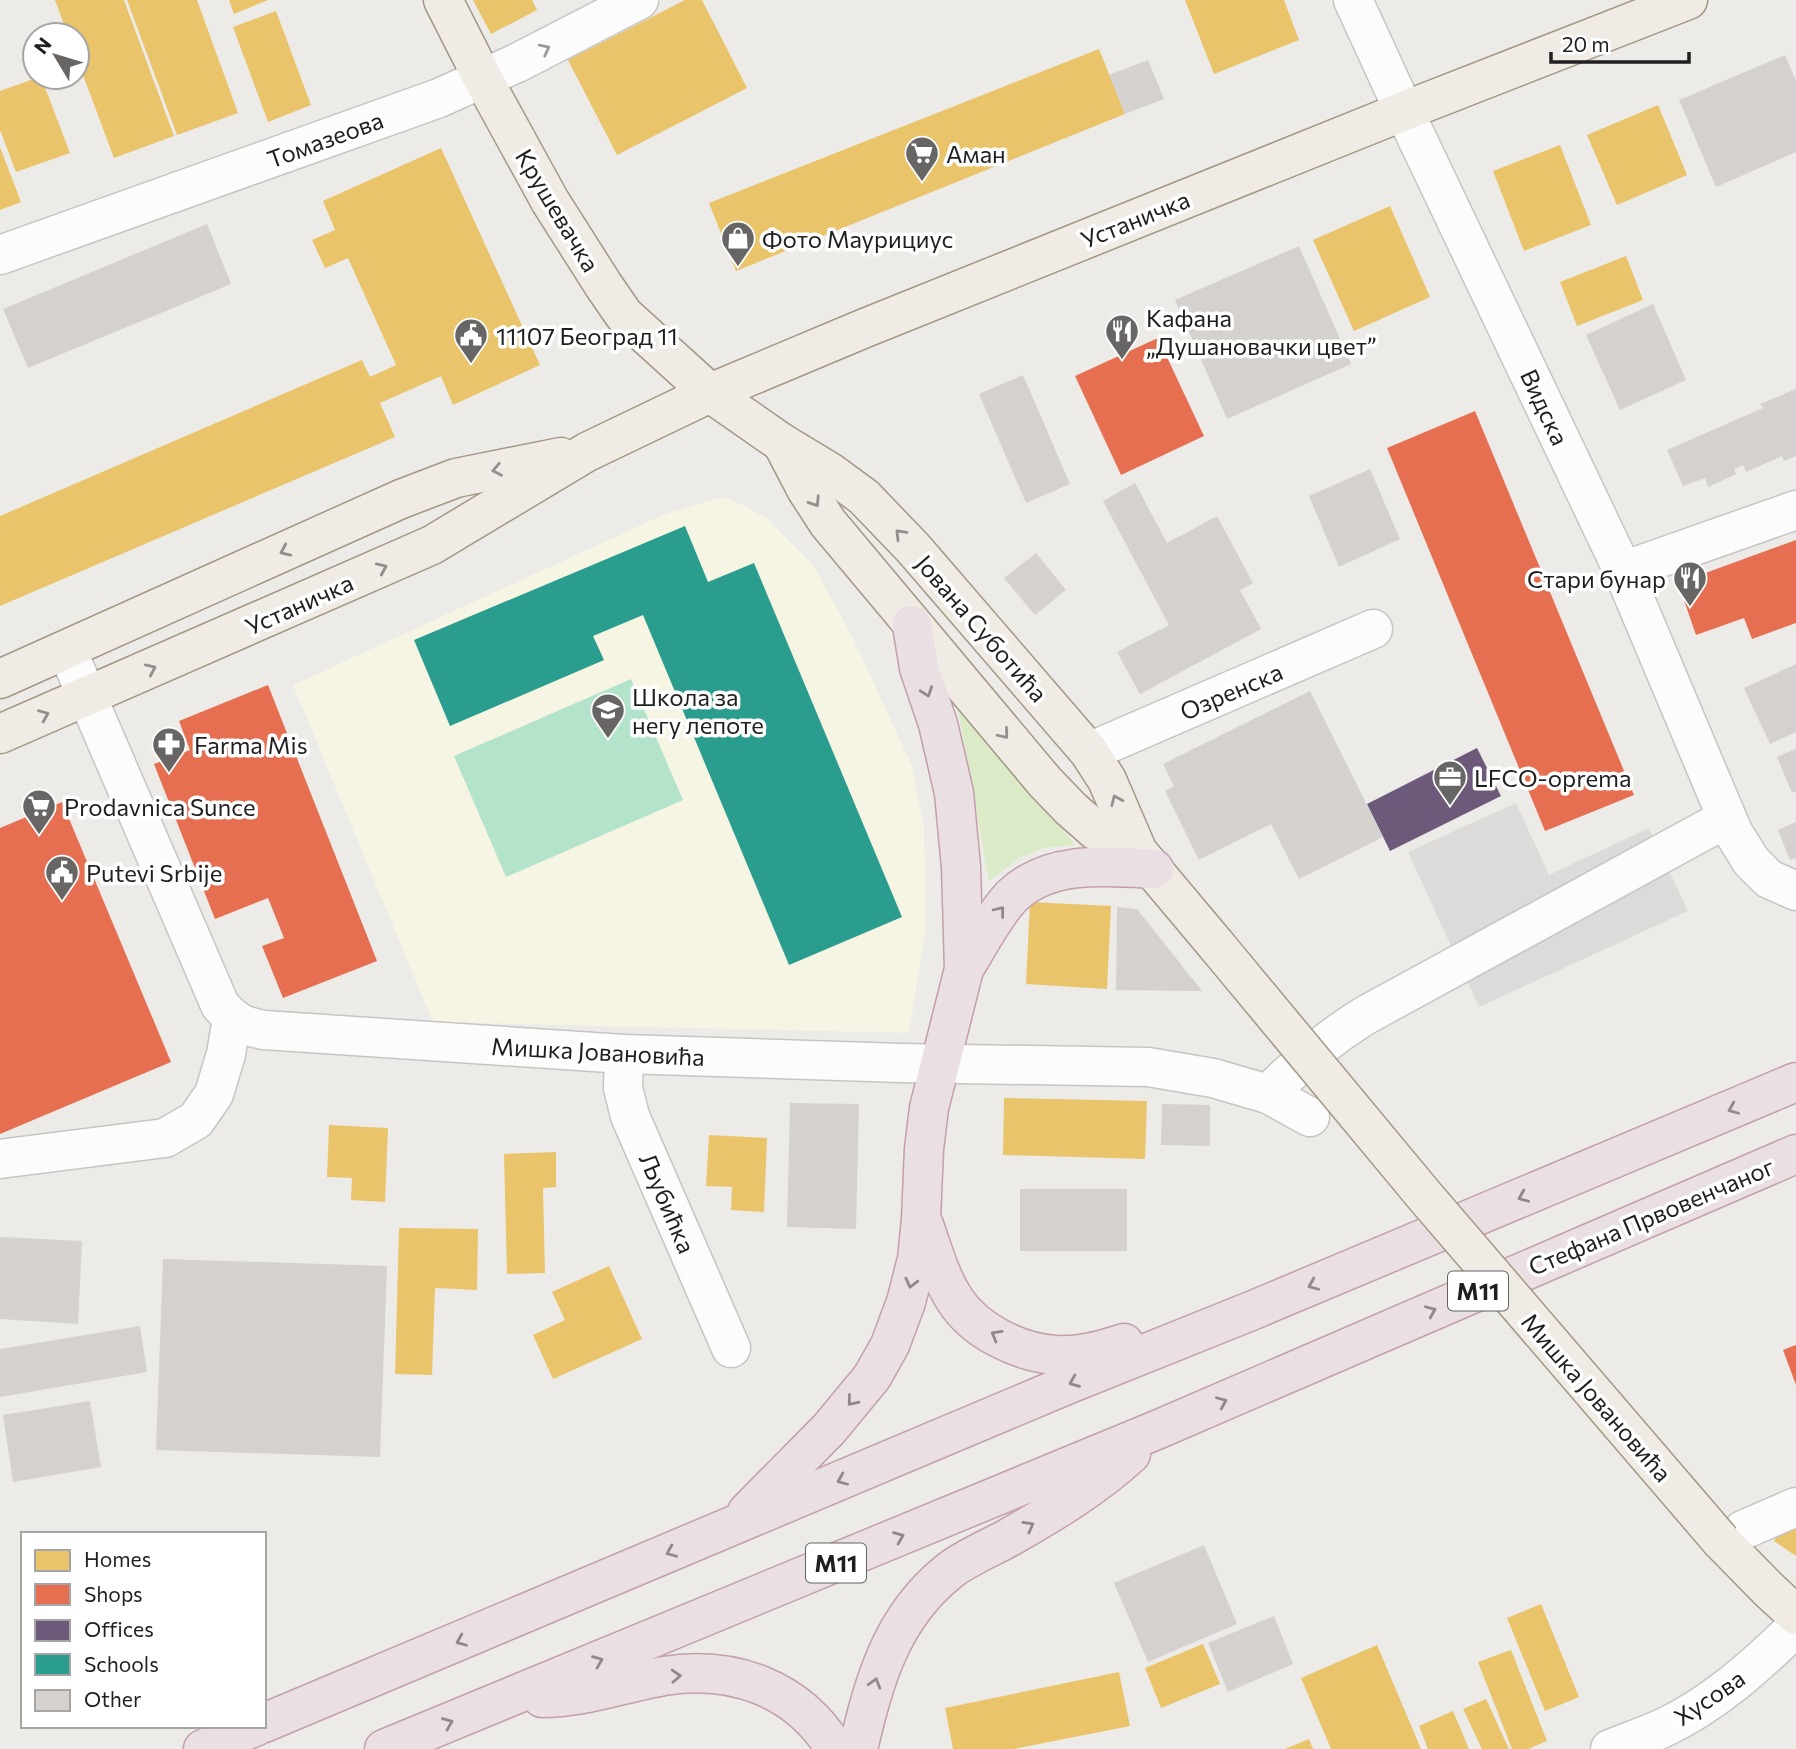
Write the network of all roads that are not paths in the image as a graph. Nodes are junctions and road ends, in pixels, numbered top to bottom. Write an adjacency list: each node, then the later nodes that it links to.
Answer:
1 (443, 0): 5 (main road, Крушевачка)
2 (639, 0): 5 (street, Томазеова, one-way to 2)
3 (1353, 0): 6 (street, Видска)
4 (1689, 0): 6 (main road, Устаничка)
5 (483, 79): 7 (street, Томазеова); 8 (main road, Крушевачка)
6 (1404, 111): 8 (main road, Устаничка); 12 (street, Видска)
7 (0, 255)
8 (710, 393): 9 (main road, Јована Суботића); 10 (main road, Устаничка)
9 (782, 443): 13 (main road, Јована Суботића, one-way to 13); 19 (main road, Јована Суботића, one-way to 9)
10 (587, 452): 15 (main road, Устаничка, one-way to 15); 17 (main road, Устаничка, one-way to 10)
11 (1796, 510): 12 (street)
12 (1623, 571): 20 (street, Видска)
13 (912, 625): 21 (main road, Јована Суботића, one-way to 21); 23 (highway, one-way to 23)
14 (1373, 629): 19 (street, Озренска)
15 (67, 650): 16 (main road, Устаничка); 17 (street)
16 (0, 680)
17 (89, 696): 18 (main road, Устаничка, one-way to 17); 24 (street)
18 (0, 734)
19 (1089, 752): 21 (main road, Јована Суботића, one-way to 19)
20 (1727, 818): 22 (street, Видска); 28 (street)
21 (1146, 860): 23 (highway, one-way to 21); 38 (main road, Мишка Јовановића, bridge)
22 (1796, 891)
23 (964, 969): 26 (highway)
24 (232, 1018): 25 (street, Мишка Јовановића); 31 (street)
25 (624, 1054): 26 (street, Мишка Јовановића); 34 (street, Љубићка)
26 (939, 1064): 28 (street, Мишка Јовановића); 32 (highway)
27 (1796, 1083): 33 (highway, one-way to 33)
28 (1268, 1094): 29 (street, Мишка Јовановића)
29 (1310, 1117)
30 (1796, 1154): 35 (highway, Стефана Првовенчаног / M11, one-way to 30)
31 (0, 1159)
32 (922, 1219): 33 (highway, one-way to 32); 37 (highway, one-way to 37)
33 (1251, 1311): 37 (highway, one-way to 37)
34 (731, 1348)
35 (1159, 1429): 41 (highway, M11, one-way to 35); 47 (highway, one-way to 35)
36 (1796, 1507): 38 (street)
37 (733, 1526): 42 (highway, one-way to 42)
38 (1732, 1535): 39 (main road, Мишка Јовановића)
39 (1796, 1615)
40 (1796, 1627): 48 (street, Хусова)
41 (512, 1696): 45 (highway, M11, one-way to 41); 46 (highway, one-way to 46)
42 (266, 1722)
43 (252, 1728): 44 (highway)
44 (203, 1749)
45 (384, 1749)
46 (835, 1749)
47 (858, 1749)
48 (1610, 1749)

